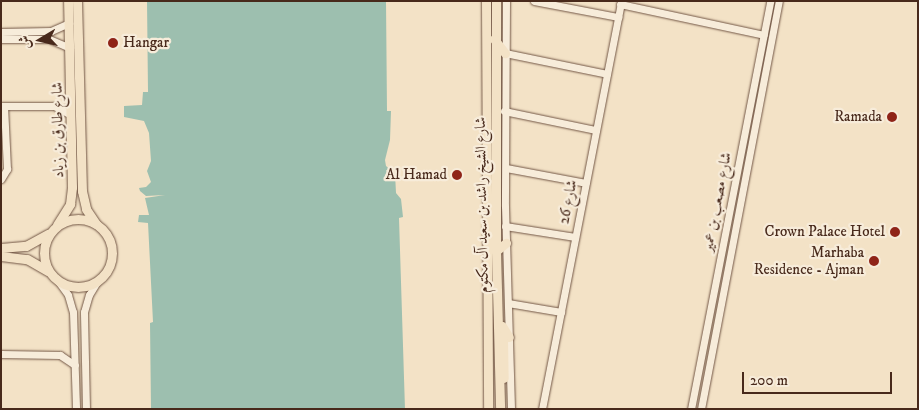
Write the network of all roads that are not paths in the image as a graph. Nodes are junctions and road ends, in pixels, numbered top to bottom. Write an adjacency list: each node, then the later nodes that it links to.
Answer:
1 (68, 1): 11 (main road, شارع طارق بن زياد)
2 (77, 1): 30 (main road, شارع طارق بن زياد)
3 (486, 1): 48 (main road, شارع الشيخ راشد بن سعيد آل مكتوم)
4 (496, 1): 14 (main road, شارع الشيخ راشد بن سعيد آل مكتوم)
5 (506, 1): 17 (street)
6 (534, 1): 10 (street)
7 (770, 1): 13 (street, شارع مصعب بن عمير)
8 (779, 1): 60 (street, شارع مصعب بن عمير)
9 (621, 3): 10 (street, شارع 26); 13 (street)
10 (618, 17): 18 (street, شارع 26)
11 (69, 23): 12 (street); 16 (main road, شارع طارق بن زياد)
12 (1, 32)
13 (764, 35): 59 (street, شارع مصعب بن عمير)
14 (494, 39): 17 (main road); 36 (main road, شارع الشيخ راشد بن سعيد آل مكتوم)
15 (1, 40): 16 (street)
16 (70, 48): 19 (main road, شارع طارق بن زياد)
17 (506, 53): 18 (street); 22 (street)
18 (607, 74): 24 (street, شارع 26)
19 (71, 96): 21 (street); 23 (main road, شارع طارق بن زياد)
20 (3, 106): 21 (street); 25 (street)
21 (54, 106): 23 (street)
22 (504, 111): 24 (street); 26 (street)
23 (71, 115): 32 (main road, شارع طارق بن زياد)
24 (596, 130): 29 (street, شارع 26)
25 (6, 161): 27 (street); 28 (street)
26 (506, 168): 29 (street); 31 (street)
27 (1, 173)
28 (1, 179)
29 (586, 183): 33 (street, شارع 26)
30 (96, 224): 32 (main road); 39 (main road)
31 (505, 226): 33 (street); 34 (street)
32 (54, 229): 35 (main road); 38 (main road)
33 (575, 238): 43 (street, شارع 26)
34 (506, 243): 36 (main road); 41 (street)
35 (1, 248)
36 (496, 251): 42 (main road, شارع الشيخ راشد بن سعيد آل مكتوم)
37 (1, 256): 38 (main road)
38 (48, 271): 40 (main road)
39 (98, 280): 40 (main road); 52 (street)
40 (58, 281): 46 (street)
41 (508, 303): 43 (street); 45 (street)
42 (497, 304): 44 (main road); 48 (main road, شارع الشيخ راشد بن سعيد آل مكتوم)
43 (561, 312): 58 (street, شارع 26)
44 (502, 326): 45 (main road); 56 (main road)
45 (509, 337): 57 (street)
46 (74, 343): 49 (street); 50 (street)
47 (1, 354): 49 (street)
48 (493, 354): 53 (main road); 54 (main road, شارع الشيخ راشد بن سعيد آل مكتوم); 55 (main road, شارع الشيخ راشد بن سعيد آل مكتوم)
49 (60, 355): 50 (street)
50 (75, 365): 51 (street)
51 (76, 409)
52 (86, 409)
53 (483, 409)
54 (488, 409)
55 (500, 409)
56 (506, 409)
57 (512, 409)
58 (542, 409)
59 (691, 409)
60 (701, 409)

